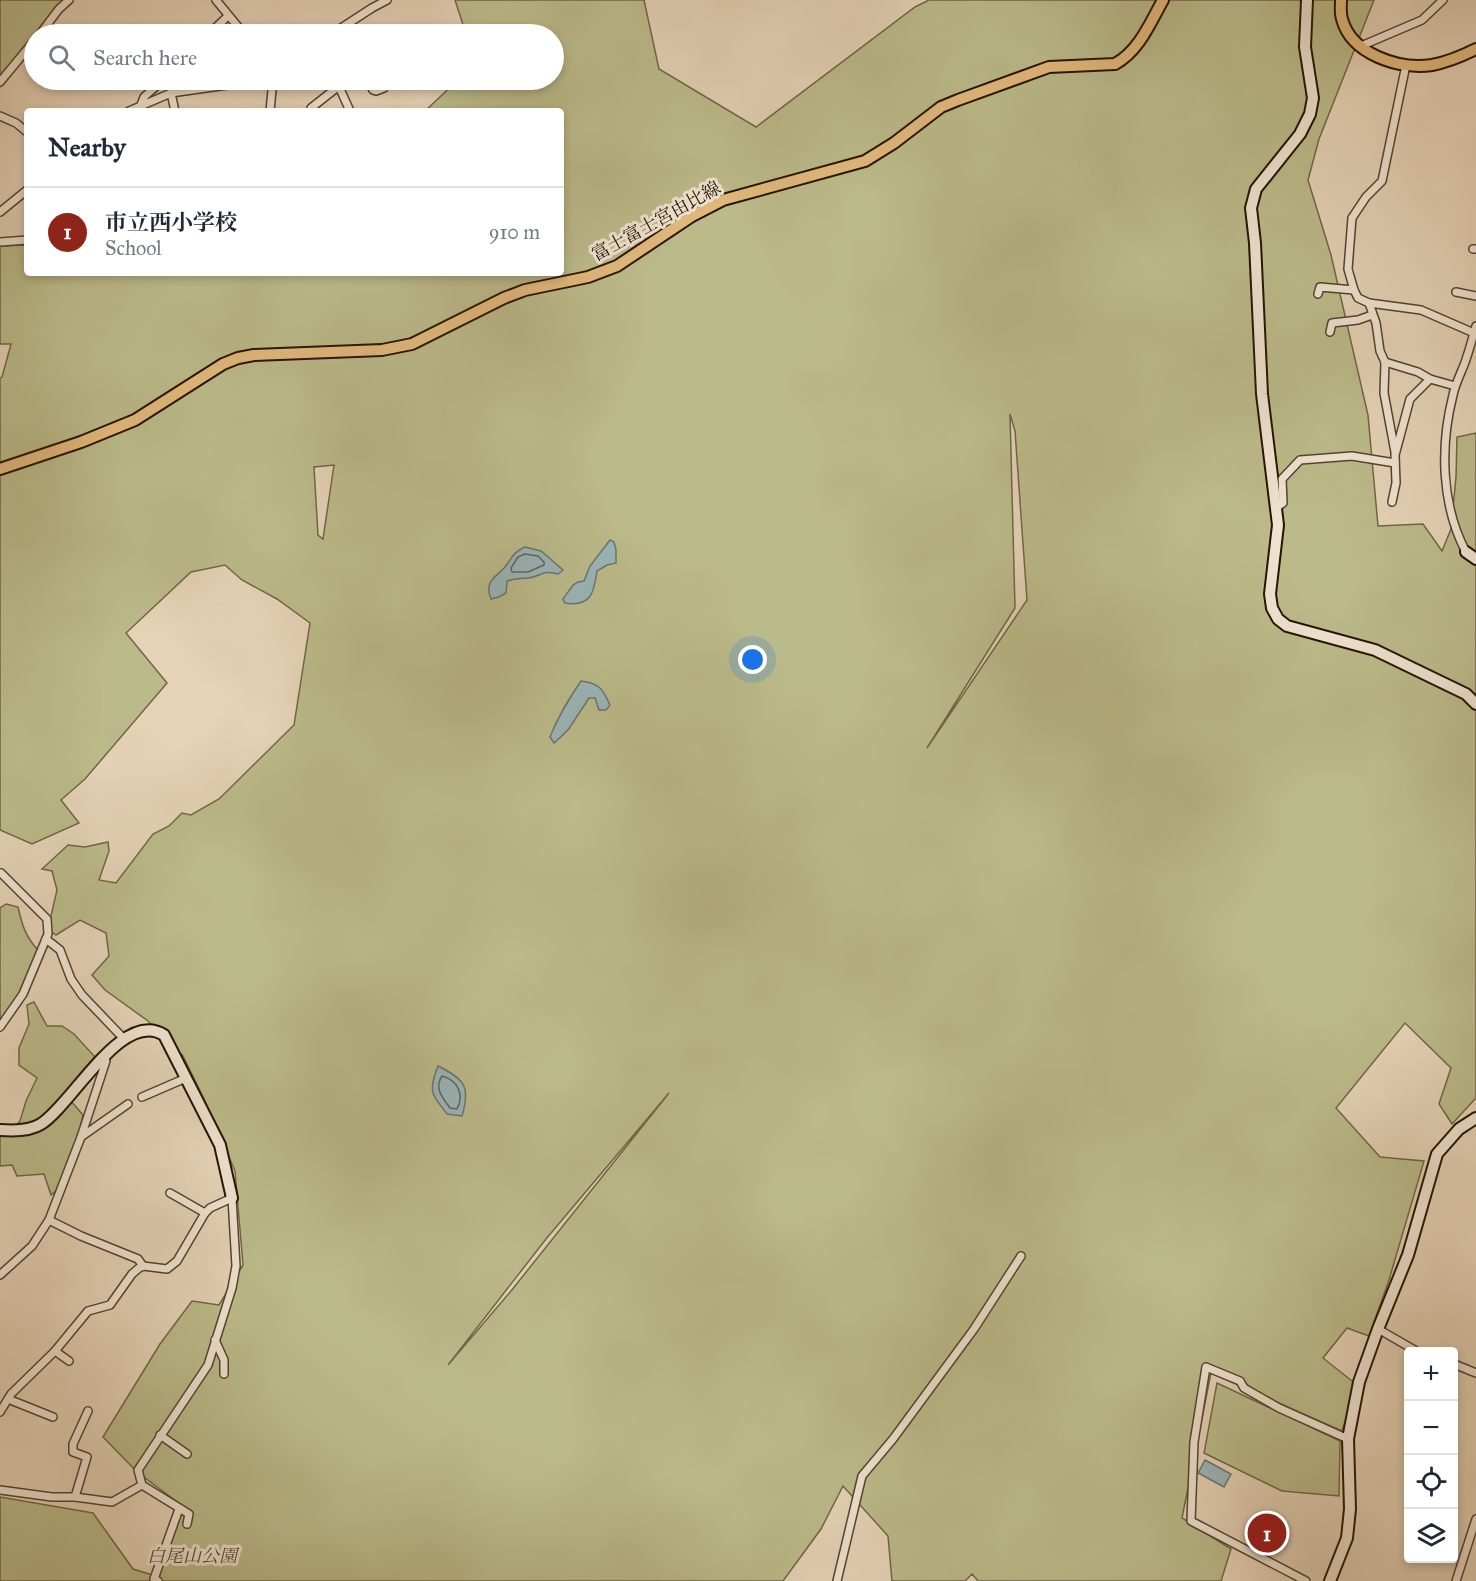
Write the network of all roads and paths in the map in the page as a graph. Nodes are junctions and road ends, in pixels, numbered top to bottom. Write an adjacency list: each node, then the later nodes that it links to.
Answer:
1 (69, 0): 9 (street)
2 (216, 0): 8 (street)
3 (387, 0): 12 (street)
4 (1163, 0): 48 (main road, 富士富士宮由比線)
5 (1307, 0): 50 (street)
6 (1341, 0): 13 (main road)
7 (1443, 0): 13 (street)
8 (228, 16): 10 (street); 11 (street)
9 (48, 24)
10 (219, 24)
11 (235, 24)
12 (350, 24)
13 (1361, 46): 16 (main road)
14 (1476, 49): 16 (main road)
15 (24, 53): 17 (street)
16 (1406, 65): 36 (street)
17 (0, 82)
18 (152, 90): 24 (street)
19 (192, 90): 23 (street)
20 (272, 90): 27 (street)
21 (330, 90): 28 (street)
22 (340, 90): 29 (street)
23 (171, 93): 24 (street); 26 (street)
24 (141, 105): 25 (street)
25 (135, 108)
26 (174, 108)
27 (270, 108)
28 (311, 108)
29 (349, 108)
30 (0, 116): 31 (street)
31 (24, 130)
32 (24, 192): 33 (street)
33 (0, 212)
34 (24, 240): 35 (street)
35 (0, 242)
36 (1354, 290): 38 (street); 40 (street)
37 (1456, 292): 39 (street)
38 (1318, 294)
39 (1476, 296)
40 (1369, 303): 41 (street); 43 (street)
41 (1372, 315): 42 (street); 44 (street)
42 (1330, 332)
43 (1474, 336): 46 (street)
44 (1385, 362): 45 (street); 47 (street)
45 (1430, 380): 46 (street); 47 (street)
46 (1455, 386): 51 (street)
47 (1395, 459): 49 (street); 50 (street)
48 (0, 469)
49 (1392, 502)
50 (1276, 508): 53 (street)
51 (1466, 552): 52 (street)
52 (1476, 559)
53 (1476, 704)
54 (1, 873): 55 (street)
55 (46, 939): 56 (street); 57 (street)
56 (0, 1027)
57 (124, 1039): 58 (street); 59 (street)
58 (104, 1056): 63 (street); 64 (street)
59 (186, 1078): 60 (street); 66 (street)
60 (142, 1097)
61 (128, 1104): 64 (street)
62 (1476, 1118): 72 (street)
63 (0, 1130)
64 (81, 1137): 68 (street)
65 (170, 1193): 67 (street)
66 (232, 1198): 67 (street); 73 (street)
67 (205, 1213): 70 (street)
68 (49, 1220): 70 (street); 71 (street)
69 (1021, 1256): 94 (street)
70 (143, 1266): 75 (street)
71 (0, 1275)
72 (1378, 1329): 74 (street); 85 (street)
73 (215, 1340): 79 (street); 84 (street)
74 (1409, 1347)
75 (55, 1351): 76 (street); 80 (street)
76 (69, 1361)
77 (1458, 1366): 78 (street)
78 (1476, 1373)
79 (225, 1374)
80 (8, 1399): 82 (street); 83 (street)
81 (88, 1411): 89 (street)
82 (0, 1412)
83 (53, 1417)
84 (160, 1436): 86 (street); 87 (street)
85 (1348, 1439): 95 (street); 96 (street)
86 (187, 1454)
87 (142, 1485): 89 (street); 90 (street)
88 (0, 1490): 89 (street)
89 (75, 1497)
90 (179, 1509): 92 (street); 93 (street)
91 (1476, 1519): 97 (street)
92 (187, 1524)
93 (158, 1581)
94 (837, 1581)
95 (1306, 1581)
96 (1330, 1581)
97 (1456, 1581)

